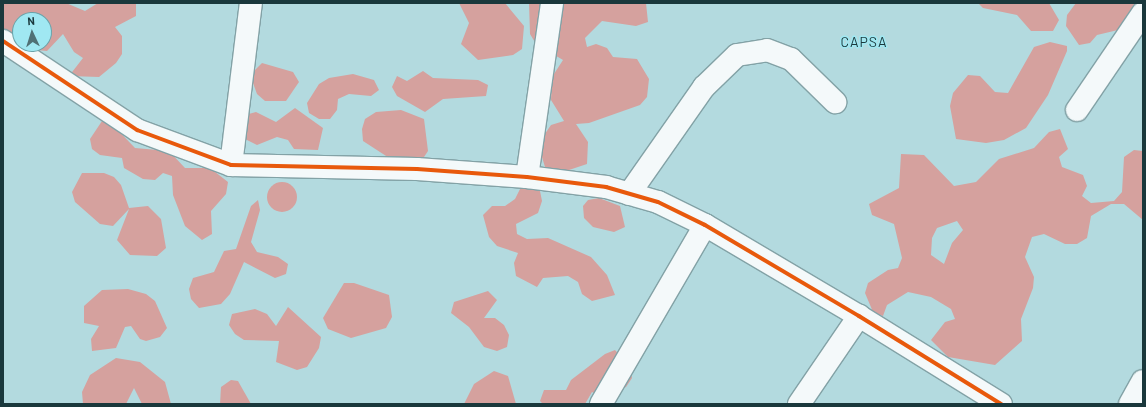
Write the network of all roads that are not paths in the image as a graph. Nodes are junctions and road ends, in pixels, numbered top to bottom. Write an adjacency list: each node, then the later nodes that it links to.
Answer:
1 (251, 3): 7 (street)
2 (552, 3): 8 (street)
3 (1143, 14): 6 (street)
4 (3, 41): 7 (street)
5 (835, 102): 9 (street)
6 (1077, 110)
7 (231, 165): 8 (street)
8 (527, 177): 9 (street)
9 (629, 194): 10 (street)
10 (705, 225): 11 (street); 13 (street)
11 (859, 316): 14 (street); 15 (street)
12 (1143, 381): 16 (street)
13 (601, 404)
14 (799, 404)
15 (1001, 404)
16 (1130, 404)

